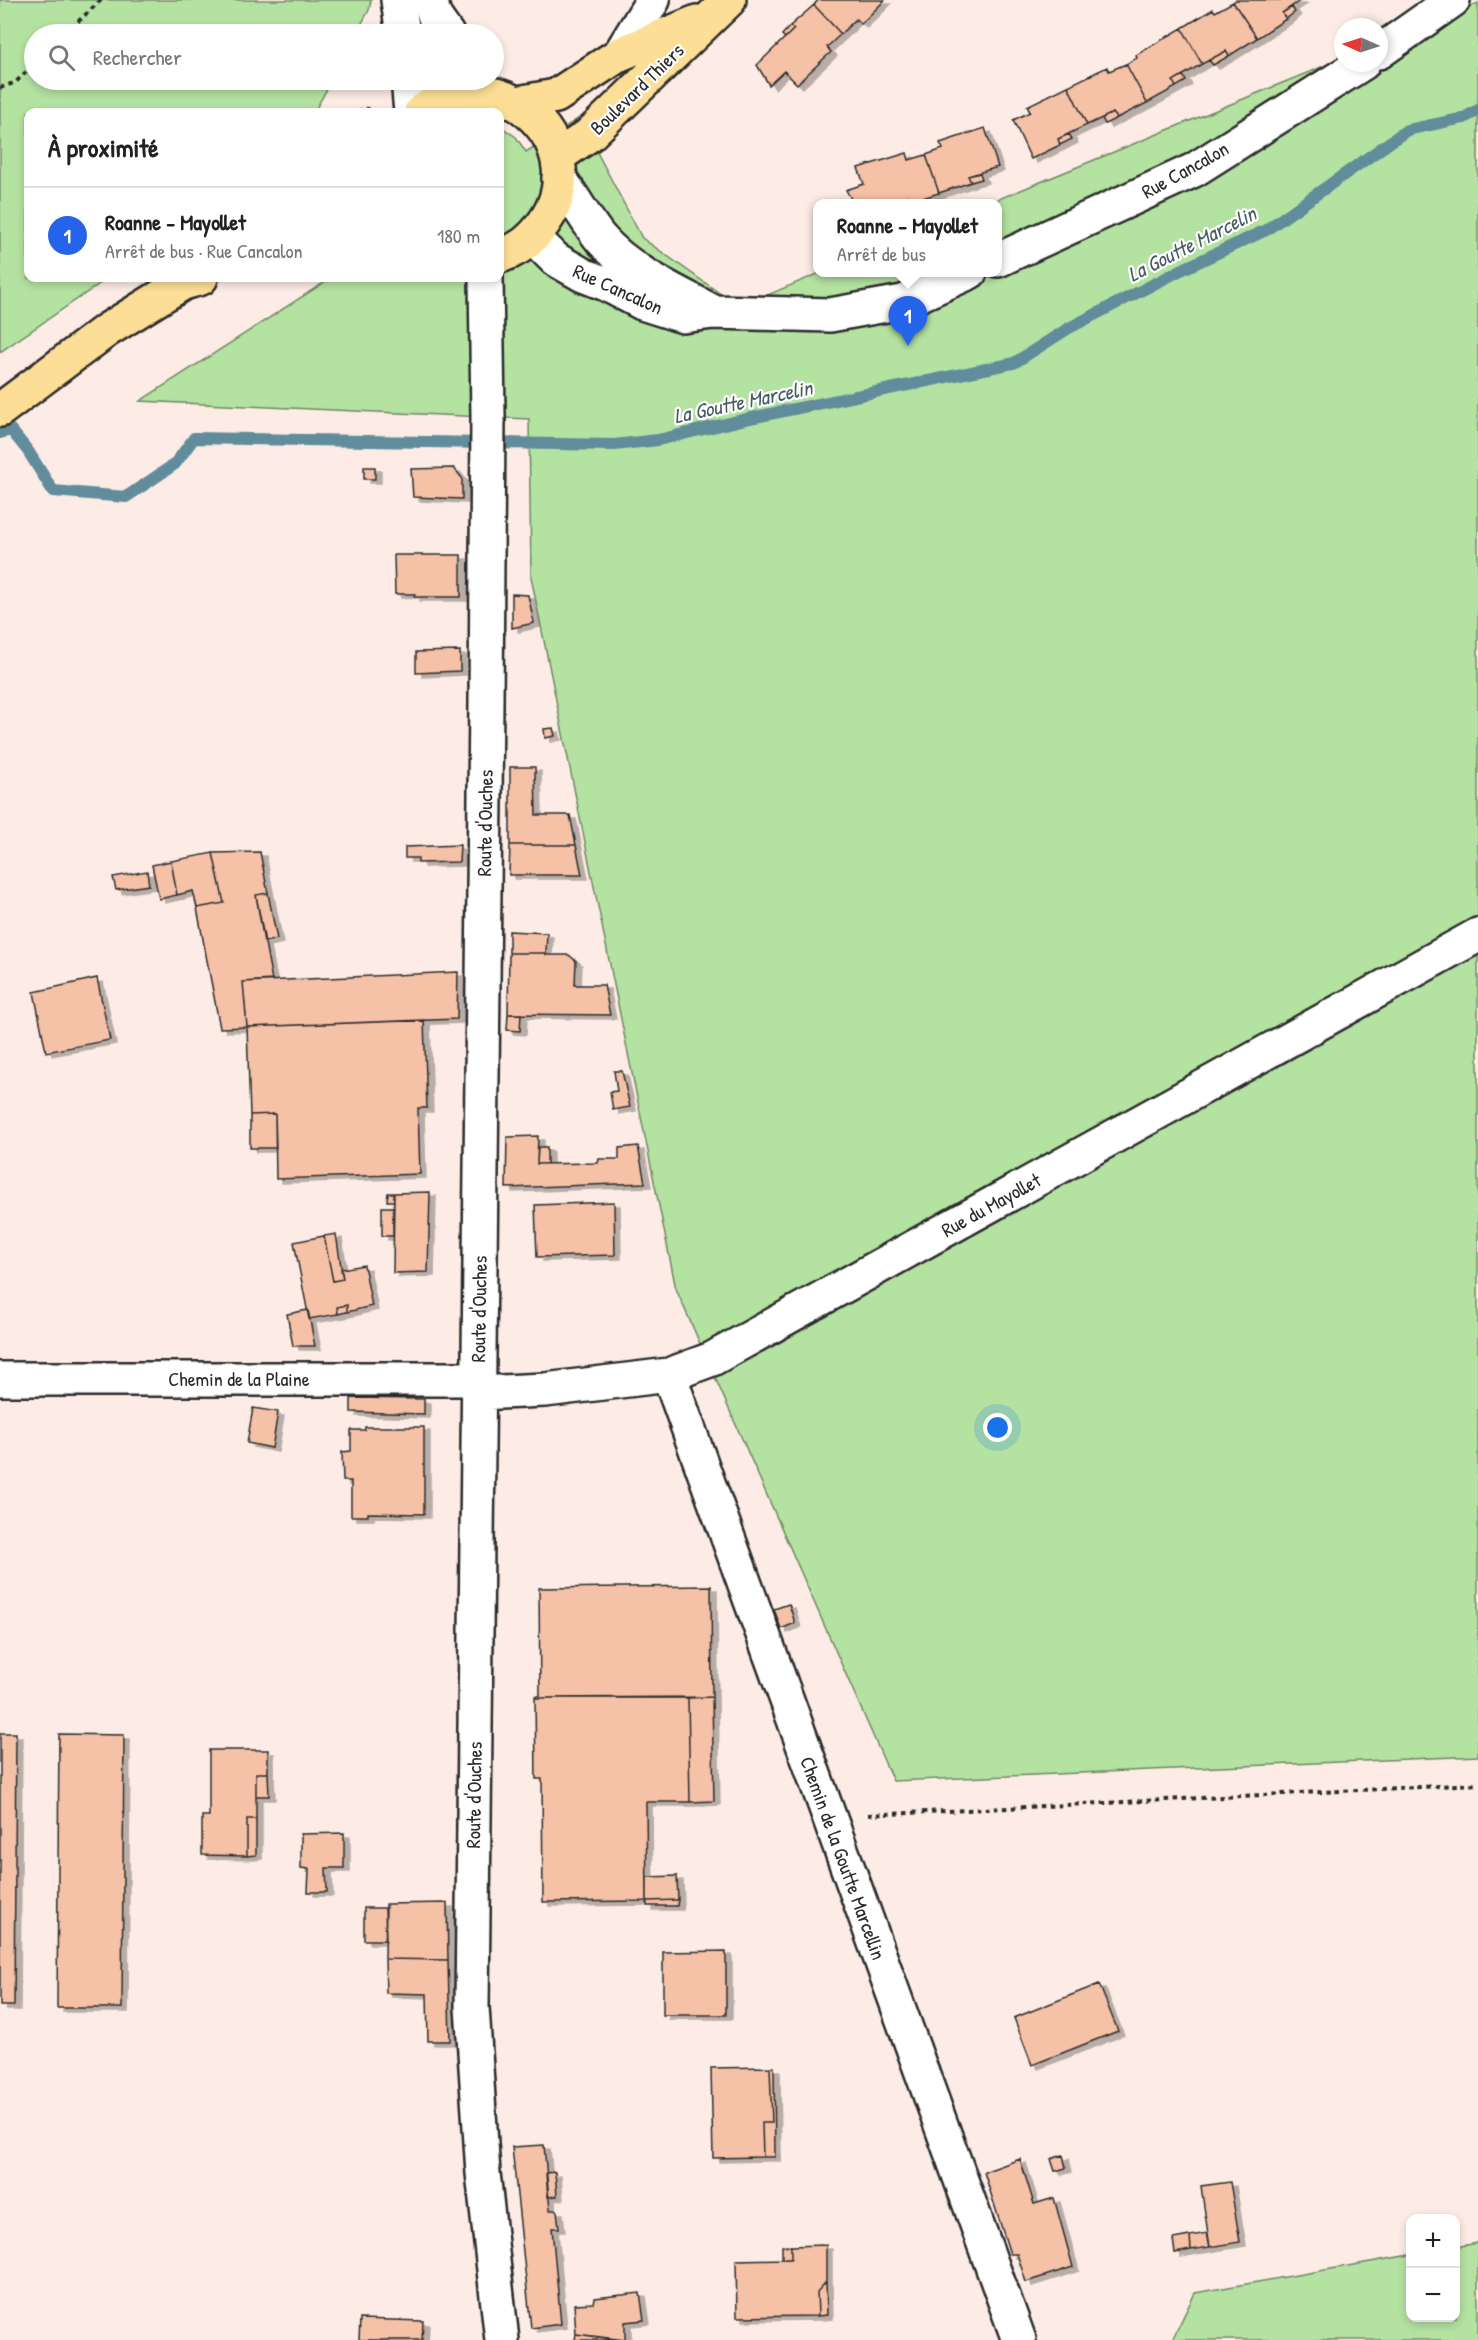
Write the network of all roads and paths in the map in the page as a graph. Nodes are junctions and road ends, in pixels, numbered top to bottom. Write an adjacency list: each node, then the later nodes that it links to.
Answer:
1 (100, 0): 7 (path)
2 (398, 0): 8 (street)
3 (430, 0): 9 (street)
4 (653, 0): 11 (street)
5 (1453, 0): 10 (street)
6 (721, 8): 11 (main road, Boulevard Thiers); 19 (main road, Boulevard Thiers)
7 (75, 24)
8 (402, 24)
9 (440, 24)
10 (1388, 46)
11 (620, 54): 16 (main road, Boulevard Thiers)
12 (1349, 72): 22 (street, Rue Cancalon)
13 (24, 74): 14 (path)
14 (0, 88)
15 (409, 90): 17 (street)
16 (495, 92): 18 (main road, Boulevard Thiers); 19 (main road)
17 (411, 108)
18 (426, 108)
19 (558, 167): 20 (main road); 26 (street, Rue Cancalon)
20 (533, 237): 21 (main road); 26 (street, Rue Cancalon)
21 (504, 255)
22 (1002, 258)
23 (961, 277): 26 (street, Rue Cancalon)
24 (186, 282): 27 (main road)
25 (486, 282): 31 (street, Route d'Ouches)
26 (713, 312)
27 (0, 410)
28 (1478, 935): 29 (street, Rue du Mayollet)
29 (669, 1375): 31 (street, Rue du Mayollet); 33 (street, Chemin de la Goutte Marcellin)
30 (0, 1379): 31 (street, Chemin de la Plaine)
31 (478, 1386): 34 (street, Route d'Ouches)
32 (1478, 1784): 33 (path)
33 (828, 1817): 35 (street, Chemin de la Goutte Marcellin)
34 (502, 2340)
35 (1019, 2340)

